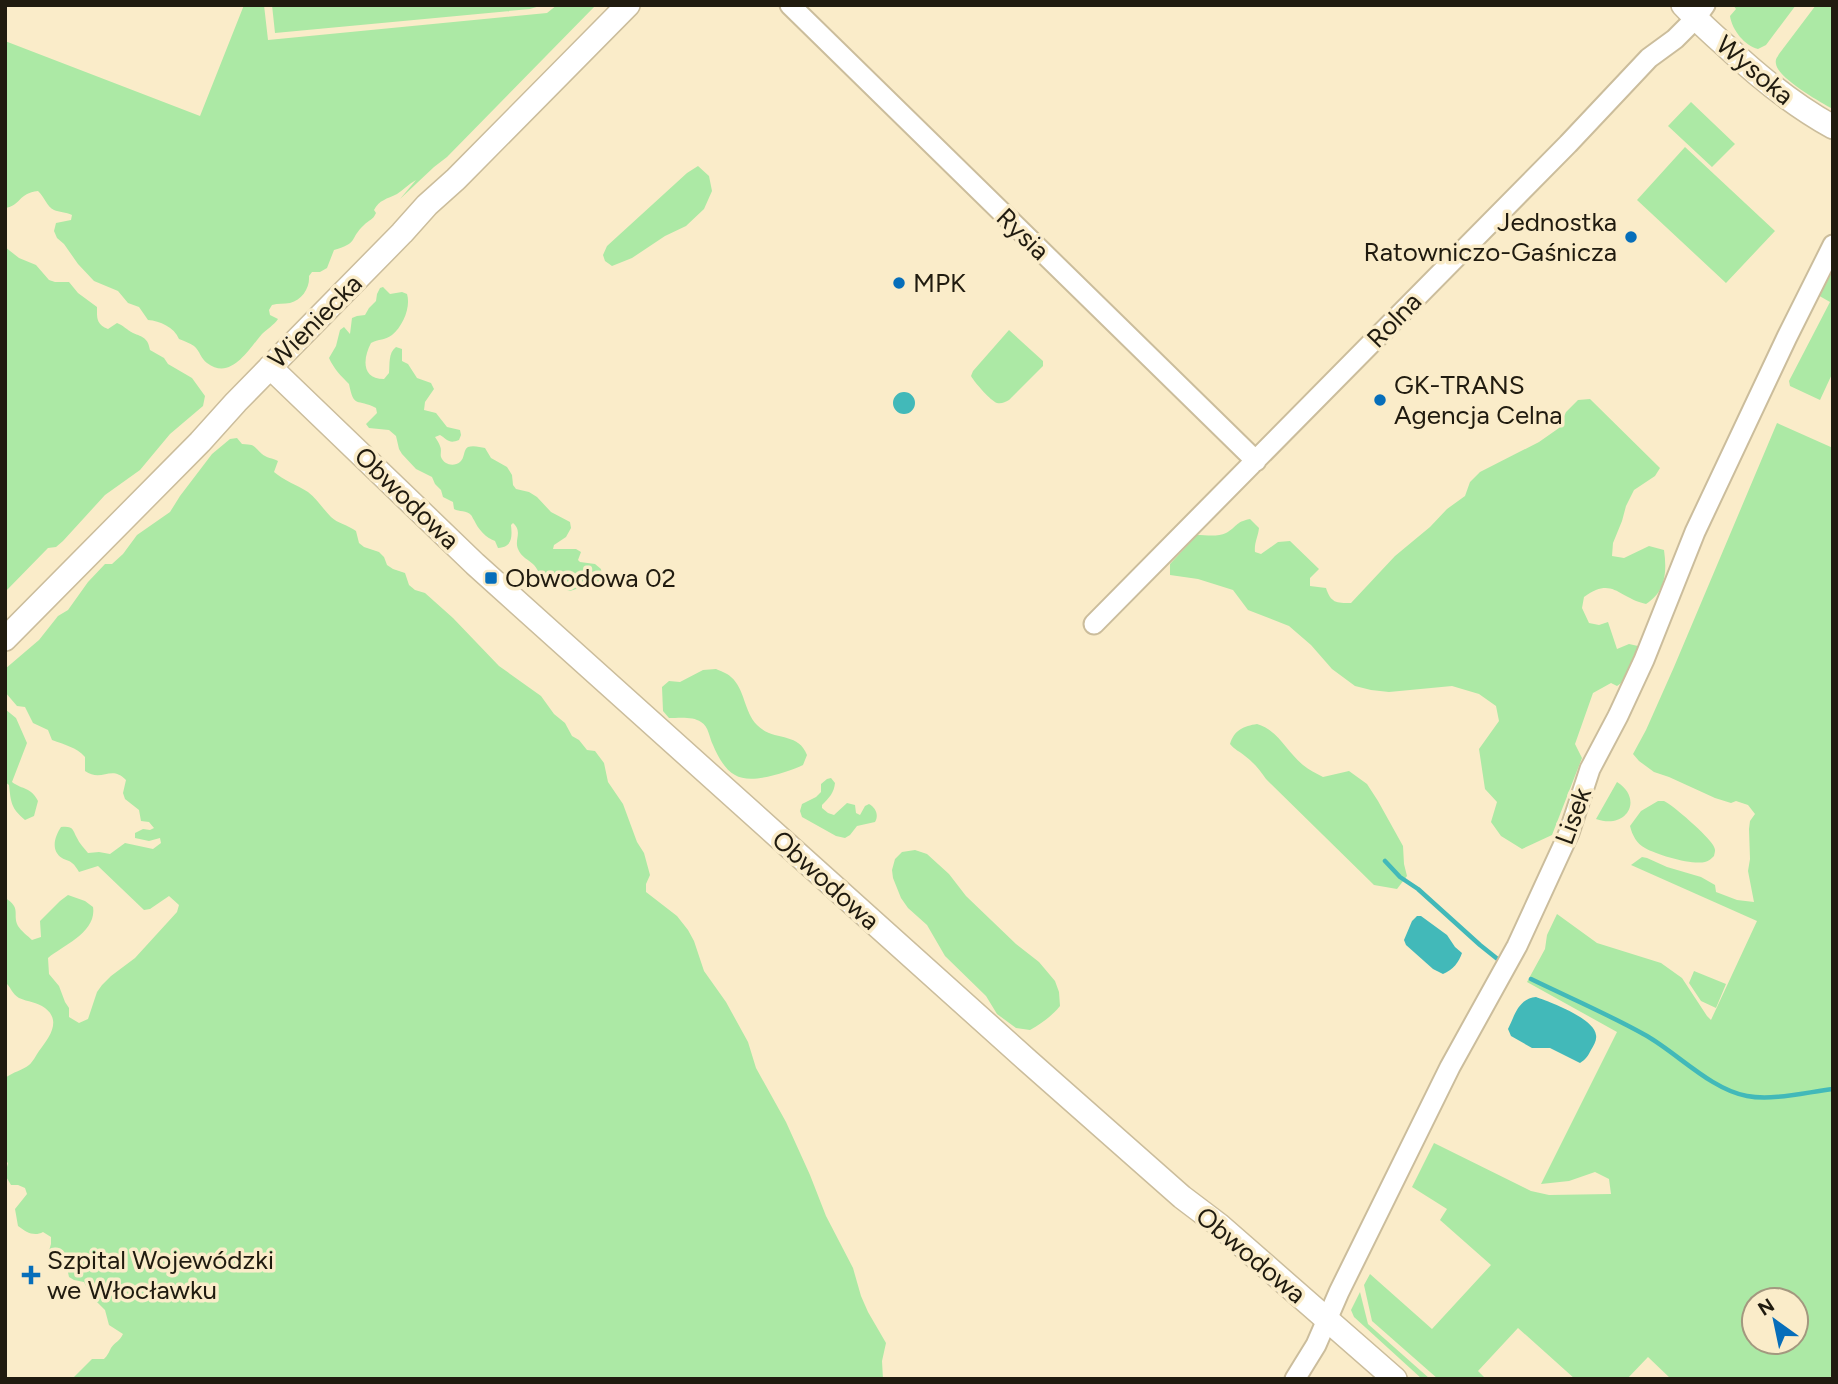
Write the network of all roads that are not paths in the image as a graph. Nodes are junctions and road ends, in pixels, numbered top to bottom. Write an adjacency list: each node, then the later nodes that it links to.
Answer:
1 (628, 5): 6 (street, Wieniecka)
2 (790, 5): 7 (street, Rysia)
3 (1695, 10): 4 (street, Wysoka); 7 (street, Rolna)
4 (1833, 127)
5 (1833, 246): 10 (street, Lisek)
6 (270, 367): 9 (street, Wieniecka); 10 (street, Obwodowa)
7 (1256, 461): 8 (street, Rolna)
8 (1094, 624)
9 (5, 639)
10 (1328, 1320): 11 (street, Lisek); 12 (street, Obwodowa)
11 (1295, 1379)
12 (1395, 1379)

